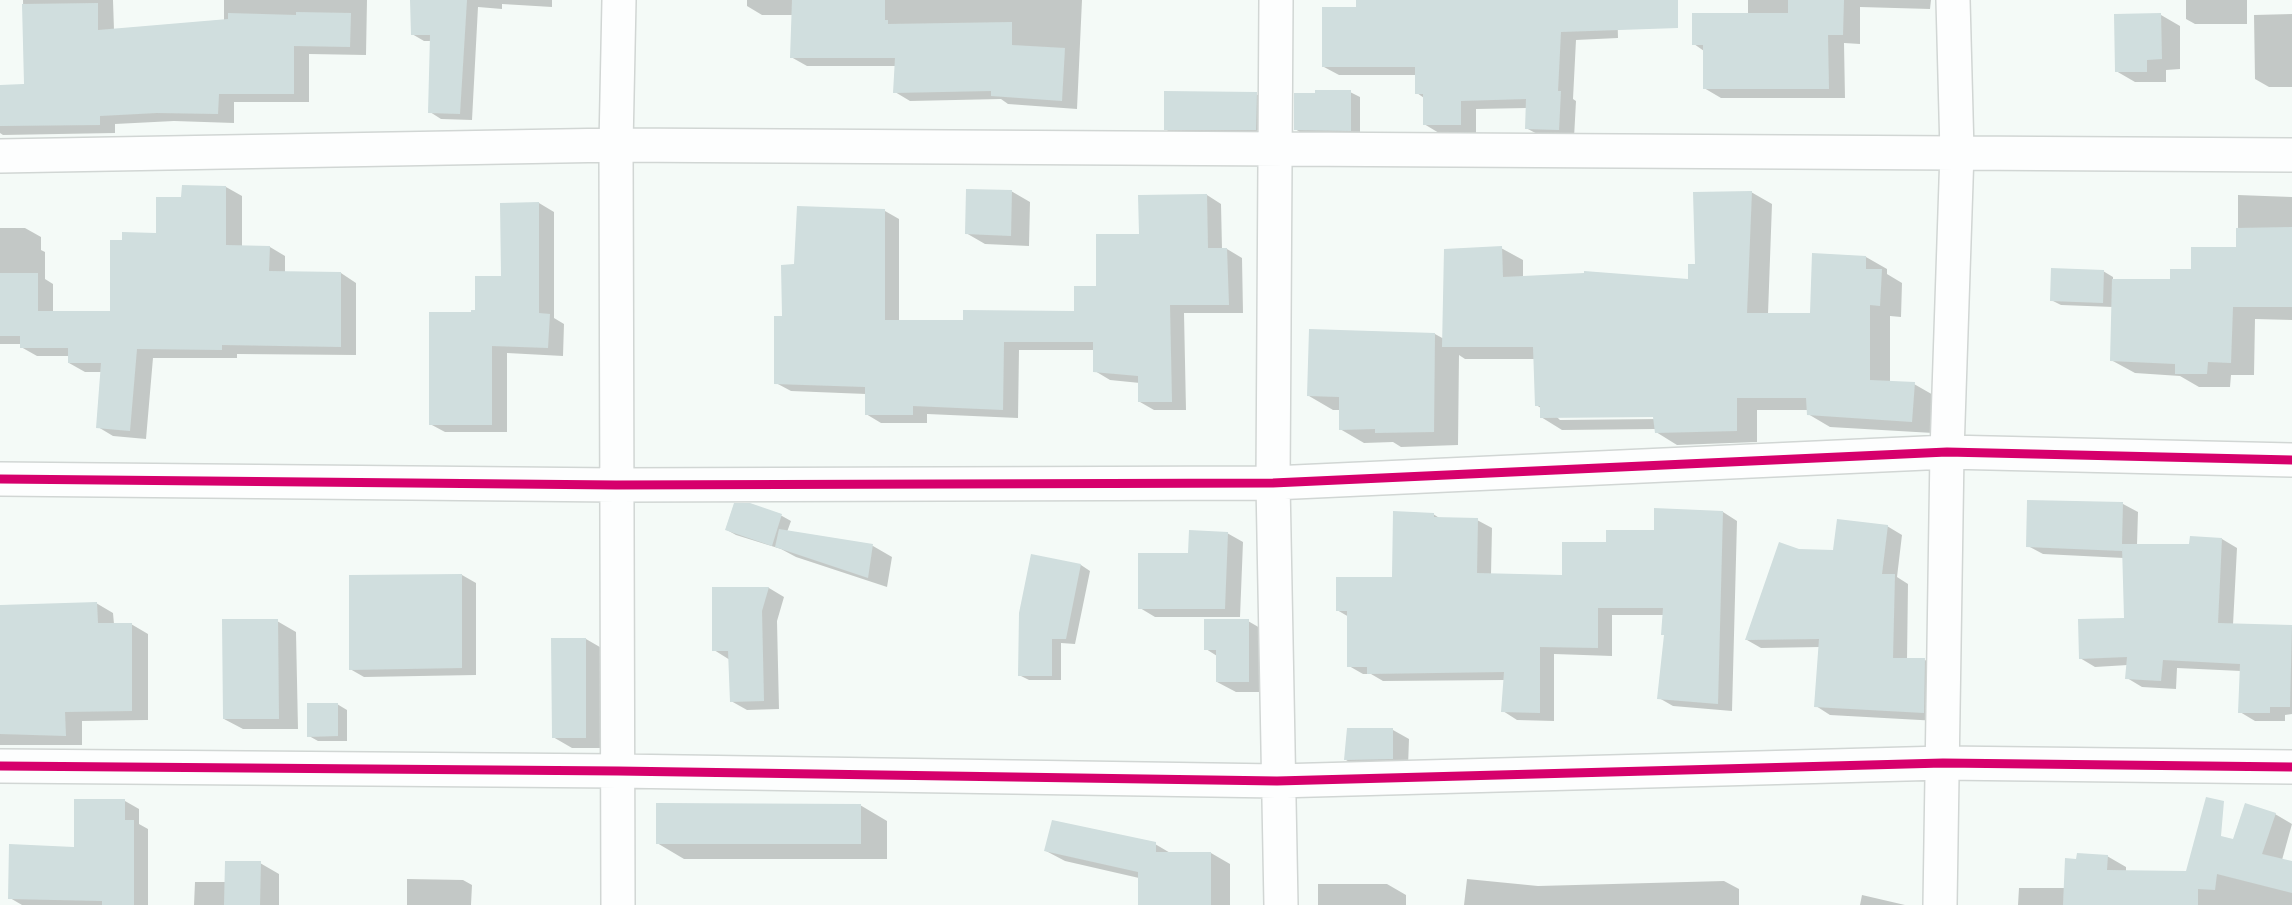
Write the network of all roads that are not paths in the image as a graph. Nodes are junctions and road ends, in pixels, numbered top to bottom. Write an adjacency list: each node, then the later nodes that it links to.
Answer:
1 (619, 0): 4 (street)
2 (1276, 0): 5 (street)
3 (1953, 0): 6 (street)
4 (616, 145): 5 (street); 8 (street); 13 (street)
5 (1274, 150): 6 (street); 12 (street)
6 (1957, 152): 7 (street); 9 (street)
7 (2292, 155)
8 (0, 156)
9 (1947, 452): 10 (street); 12 (street); 14 (street)
10 (2292, 460)
11 (0, 478): 13 (street)
12 (1273, 483): 13 (street); 18 (street)
13 (616, 485): 17 (street)
14 (1942, 763): 16 (street); 18 (street); 21 (street)
15 (0, 766): 17 (street)
16 (2292, 767)
17 (618, 771): 18 (street); 19 (street)
18 (1277, 781): 20 (street)
19 (618, 905)
20 (1281, 905)
21 (1940, 905)

